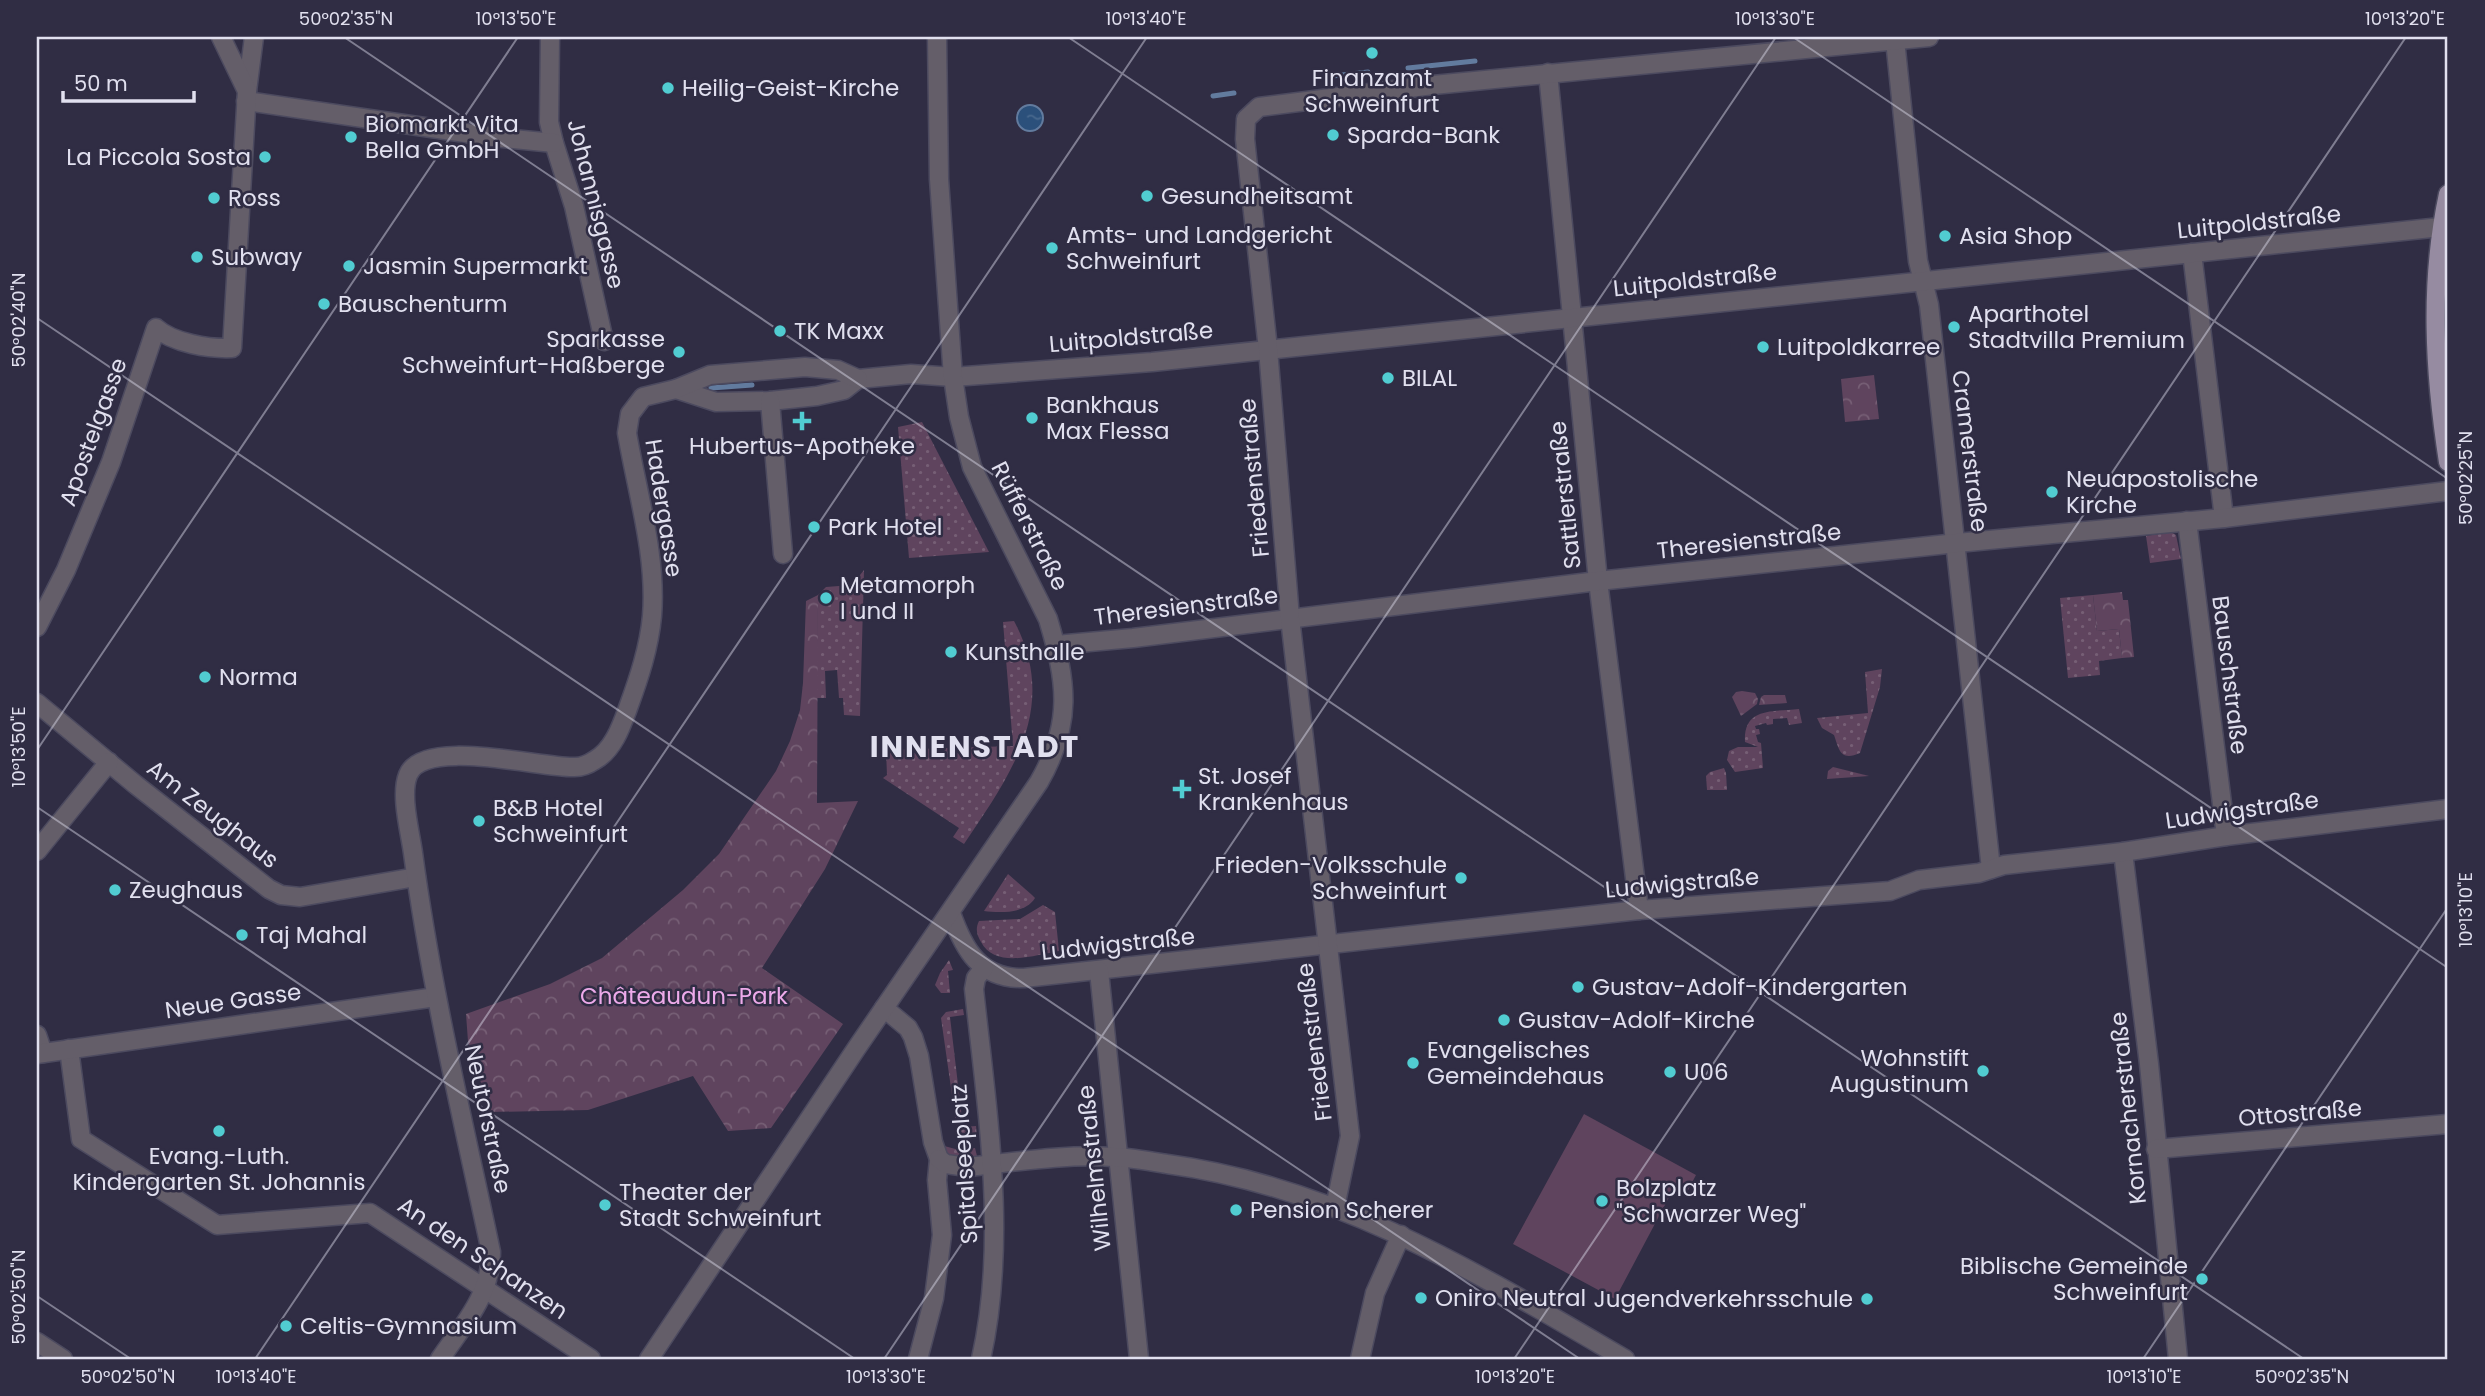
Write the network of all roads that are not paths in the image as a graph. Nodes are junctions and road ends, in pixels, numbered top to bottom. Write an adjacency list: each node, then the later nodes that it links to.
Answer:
1 (221, 37): 8 (street)
2 (254, 37): 8 (street)
3 (550, 37): 9 (street, Johannisgasse)
4 (937, 37): 17 (street, Rüfferstraße)
5 (1929, 37): 6 (street)
6 (1895, 40): 7 (street); 13 (street, Cramerstraße)
7 (1548, 73): 14 (street, Sattlerstraße); 16 (street, Friedenstraße)
8 (246, 96): 9 (street); 29 (street, Apostelgasse)
9 (554, 143): 15 (street, Johannisgasse)
10 (2448, 194): 11 (main road)
11 (2441, 227): 12 (street, Luitpoldstraße); 21 (main road)
12 (2192, 253): 13 (street, Luitpoldstraße); 23 (street)
13 (1922, 280): 14 (street, Luitpoldstraße); 25 (street, Cramerstraße)
14 (1571, 318): 16 (street, Luitpoldstraße); 27 (street, Sattlerstraße)
15 (604, 341)
16 (1268, 349): 17 (street, Luitpoldstraße); 28 (street, Friedenstraße)
17 (953, 376): 18 (street, Luitpoldstraße); 30 (street, Rüfferstraße)
18 (858, 379): 19 (street); 20 (street)
19 (676, 389): 20 (street); 33 (street, Hadergasse)
20 (769, 401): 26 (street)
21 (2448, 462)
22 (2448, 491): 23 (street, Theresienstraße)
23 (2224, 518): 24 (street, Theresienstraße)
24 (2187, 521): 25 (street, Theresienstraße); 35 (street, Bauschstraße)
25 (1957, 543): 27 (street, Theresienstraße); 38 (street, Cramerstraße)
26 (783, 554)
27 (1598, 582): 28 (street, Theresienstraße); 40 (street, Sattlerstraße)
28 (1290, 618): 30 (street, Theresienstraße); 42 (street, Friedenstraße)
29 (37, 627)
30 (1056, 645): 41 (street, Rüfferstraße)
31 (37, 703): 32 (street, Am Zeughaus)
32 (109, 762): 36 (street); 39 (street, Am Zeughaus)
33 (409, 772): 39 (street, Neutorstraße)
34 (2448, 809): 35 (street, Ludwigstraße)
35 (2226, 836): 37 (street, Ludwigstraße)
36 (37, 851)
37 (2123, 852): 38 (street, Ludwigstraße); 51 (street, Kornacherstraße)
38 (1991, 869): 40 (street, Ludwigstraße)
39 (416, 877): 45 (street, Neutorstraße)
40 (1639, 910): 42 (street, Ludwigstraße)
41 (951, 912): 43 (street); 46 (street, Rüfferstraße)
42 (1327, 946): 44 (street, Ludwigstraße); 55 (street, Friedenstraße)
43 (984, 968): 44 (street, Ludwigstraße); 54 (street, Spitalseeplatz)
44 (1099, 971): 52 (street, Wilhelmstraße)
45 (436, 997): 48 (street, Neue Gasse); 57 (street, Neutorstraße)
46 (884, 1008): 53 (street, Spitalseeplatz); 62 (street, Rüfferstraße)
47 (37, 1035): 49 (street)
48 (69, 1049): 49 (street, Neue Gasse); 57 (street, An den Schanzen)
49 (40, 1054)
50 (2448, 1124): 51 (street, Ottostraße)
51 (2156, 1149): 68 (street, Kornacherstraße)
52 (1118, 1157): 54 (street); 55 (street); 65 (street, Wilhelmstraße)
53 (939, 1159): 54 (street); 63 (street, Spitalseeplatz)
54 (990, 1165): 64 (street, Spitalseeplatz)
55 (1335, 1207): 56 (street)
56 (1401, 1235): 66 (street); 67 (street)
57 (486, 1288): 60 (street, Neutorstraße); 61 (street, An den Schanzen)
58 (37, 1342): 59 (street)
59 (63, 1359)
60 (440, 1359)
61 (591, 1359)
62 (649, 1359)
63 (918, 1359)
64 (982, 1359)
65 (1139, 1359)
66 (1360, 1359)
67 (1625, 1359)
68 (2178, 1359)

